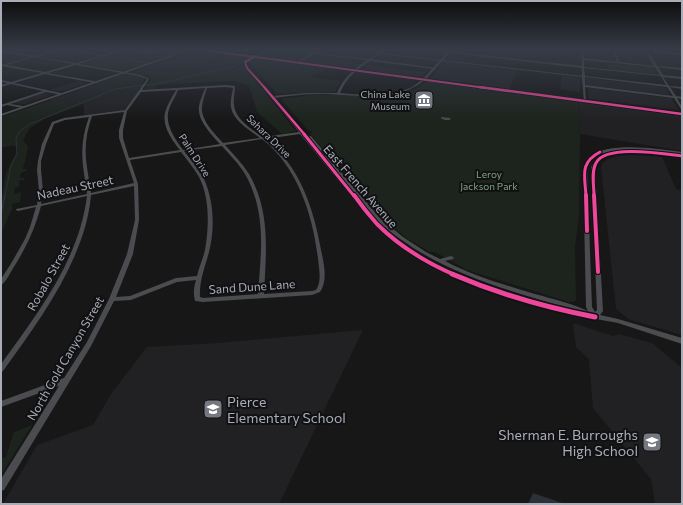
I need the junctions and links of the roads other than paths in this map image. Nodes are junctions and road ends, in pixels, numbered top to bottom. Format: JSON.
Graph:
{"nodes":[{"id":1,"x":44,"y":74,"type":"edge"},
{"id":2,"x":49,"y":74,"type":"edge"},
{"id":3,"x":119,"y":74,"type":"edge"},
{"id":4,"x":131,"y":74,"type":"edge"},
{"id":5,"x":253,"y":74,"type":"edge"},
{"id":6,"x":352,"y":74,"type":"edge"},
{"id":7,"x":383,"y":74,"type":"edge"},
{"id":8,"x":430,"y":74,"type":"edge"},
{"id":9,"x":554,"y":74,"type":"edge"},
{"id":10,"x":584,"y":74,"type":"edge"},
{"id":11,"x":641,"y":74,"type":"edge"},
{"id":12,"x":662,"y":76,"type":"junction"},
{"id":13,"x":584,"y":77,"type":"junction"},
{"id":14,"x":682,"y":78,"type":"edge"},
{"id":15,"x":425,"y":79,"type":"junction"},
{"id":16,"x":1,"y":81,"type":"edge"},
{"id":17,"x":94,"y":82,"type":"junction"},
{"id":18,"x":10,"y":84,"type":"junction"},
{"id":19,"x":1,"y":86,"type":"edge"},
{"id":20,"x":584,"y":86,"type":"junction"},
{"id":21,"x":668,"y":86,"type":"junction"},
{"id":22,"x":483,"y":87,"type":"junction"},
{"id":23,"x":206,"y":88,"type":"junction"},
{"id":24,"x":682,"y":88,"type":"edge"},
{"id":25,"x":506,"y":89,"type":"junction"},
{"id":26,"x":177,"y":90,"type":"junction"},
{"id":27,"x":46,"y":91,"type":"junction"},
{"id":28,"x":140,"y":91,"type":"junction"},
{"id":29,"x":61,"y":94,"type":"junction"},
{"id":30,"x":338,"y":94,"type":"junction"},
{"id":31,"x":275,"y":97,"type":"junction"},
{"id":32,"x":675,"y":97,"type":"junction"},
{"id":33,"x":682,"y":98,"type":"edge"},
{"id":34,"x":585,"y":100,"type":"junction"},
{"id":35,"x":1,"y":102,"type":"edge"},
{"id":36,"x":7,"y":104,"type":"junction"},
{"id":37,"x":1,"y":106,"type":"edge"},
{"id":38,"x":22,"y":107,"type":"junction"},
{"id":39,"x":126,"y":111,"type":"junction"},
{"id":40,"x":682,"y":112,"type":"edge"},
{"id":41,"x":1,"y":115,"type":"edge"},
{"id":42,"x":91,"y":115,"type":"junction"},
{"id":43,"x":442,"y":118,"type":"dead end"},
{"id":44,"x":450,"y":119,"type":"dead end"},
{"id":45,"x":305,"y":133,"type":"junction"},
{"id":46,"x":263,"y":138,"type":"junction"},
{"id":47,"x":224,"y":144,"type":"junction"},
{"id":48,"x":182,"y":151,"type":"junction"},
{"id":49,"x":682,"y":154,"type":"edge"},
{"id":50,"x":129,"y":159,"type":"junction"},
{"id":51,"x":136,"y":184,"type":"junction"},
{"id":52,"x":90,"y":194,"type":"junction"},
{"id":53,"x":38,"y":206,"type":"junction"},
{"id":54,"x":18,"y":210,"type":"dead end"},
{"id":55,"x":386,"y":233,"type":"junction"},
{"id":56,"x":451,"y":258,"type":"dead end"},
{"id":57,"x":439,"y":261,"type":"junction"},
{"id":58,"x":199,"y":278,"type":"junction"},
{"id":59,"x":1,"y":283,"type":"edge"},
{"id":60,"x":321,"y":287,"type":"joint"},
{"id":61,"x":261,"y":296,"type":"junction"},
{"id":62,"x":112,"y":299,"type":"junction"},
{"id":63,"x":595,"y":317,"type":"junction"},
{"id":64,"x":682,"y":342,"type":"edge"},
{"id":65,"x":1,"y":369,"type":"edge"},
{"id":66,"x":65,"y":381,"type":"junction"},
{"id":67,"x":1,"y":404,"type":"edge"},
{"id":68,"x":1,"y":486,"type":"edge"}],
"edges":[{"from":1,"to":18,"type":"street"},
{"from":2,"to":17,"type":"street"},
{"from":3,"to":17,"type":"main road"},
{"from":4,"to":28,"type":"street","name":"North Gold Canyon Street"},
{"from":5,"to":31,"type":"street","name":"East French Avenue"},
{"from":6,"to":30,"type":"street"},
{"from":7,"to":15,"type":"main road"},
{"from":8,"to":15,"type":"main road"},
{"from":9,"to":13,"type":"street"},
{"from":10,"to":13,"type":"street"},
{"from":11,"to":12,"type":"street"},
{"from":12,"to":14,"type":"street"},
{"from":12,"to":21,"type":"street"},
{"from":13,"to":20,"type":"street"},
{"from":13,"to":21,"type":"street"},
{"from":15,"to":22,"type":"main road"},
{"from":15,"to":25,"type":"main road"},
{"from":15,"to":30,"type":"street"},
{"from":16,"to":18,"type":"street"},
{"from":17,"to":29,"type":"main road"},
{"from":18,"to":19,"type":"street"},
{"from":18,"to":27,"type":"street"},
{"from":20,"to":32,"type":"street"},
{"from":20,"to":34,"type":"street"},
{"from":21,"to":24,"type":"street"},
{"from":21,"to":32,"type":"street"},
{"from":22,"to":25,"type":"main road"},
{"from":22,"to":34,"type":"main road"},
{"from":23,"to":26,"type":"street"},
{"from":23,"to":46,"type":"street","name":"Sahara Drive"},
{"from":23,"to":47,"type":"street"},
{"from":25,"to":34,"type":"main road"},
{"from":26,"to":28,"type":"street"},
{"from":26,"to":48,"type":"street","name":"Palm Drive"},
{"from":27,"to":29,"type":"street"},
{"from":27,"to":36,"type":"street"},
{"from":28,"to":39,"type":"street","name":"North Gold Canyon Street"},
{"from":29,"to":38,"type":"main road"},
{"from":30,"to":31,"type":"street"},
{"from":31,"to":45,"type":"street","name":"East French Avenue"},
{"from":32,"to":33,"type":"street"},
{"from":32,"to":40,"type":"street"},
{"from":34,"to":40,"type":"main road"},
{"from":35,"to":36,"type":"street"},
{"from":36,"to":37,"type":"street"},
{"from":36,"to":38,"type":"street"},
{"from":38,"to":41,"type":"main road"},
{"from":39,"to":42,"type":"street"},
{"from":39,"to":50,"type":"street","name":"North Gold Canyon Street"},
{"from":42,"to":52,"type":"street","name":"Robalo Street"},
{"from":42,"to":53,"type":"street"},
{"from":43,"to":44,"type":"street"},
{"from":45,"to":46,"type":"street"},
{"from":45,"to":55,"type":"street","name":"East French Avenue"},
{"from":45,"to":57,"type":"street","name":"East French Avenue"},
{"from":46,"to":47,"type":"street"},
{"from":46,"to":60,"type":"street","name":"Sahara Drive"},
{"from":47,"to":48,"type":"street"},
{"from":47,"to":61,"type":"street"},
{"from":48,"to":50,"type":"street"},
{"from":48,"to":58,"type":"street","name":"Palm Drive"},
{"from":49,"to":63,"type":"street"},
{"from":49,"to":63,"type":"street"},
{"from":50,"to":51,"type":"street","name":"North Gold Canyon Street"},
{"from":51,"to":52,"type":"street","name":"Nadeau Street"},
{"from":51,"to":62,"type":"street","name":"North Gold Canyon Street"},
{"from":52,"to":53,"type":"street","name":"Nadeau Street"},
{"from":52,"to":65,"type":"street","name":"Robalo Street"},
{"from":53,"to":54,"type":"street","name":"Nadeau Street"},
{"from":53,"to":59,"type":"street"},
{"from":55,"to":57,"type":"street"},
{"from":55,"to":63,"type":"street","name":"East French Avenue"},
{"from":56,"to":57,"type":"street"},
{"from":57,"to":63,"type":"street","name":"East French Avenue"},
{"from":58,"to":61,"type":"street","name":"Sand Dune Lane"},
{"from":58,"to":62,"type":"street","name":"Sand Dune Lane"},
{"from":60,"to":61,"type":"street","name":"Sand Dune Lane"},
{"from":62,"to":66,"type":"street","name":"North Gold Canyon Street"},
{"from":63,"to":64,"type":"street"},
{"from":66,"to":67,"type":"street"},
{"from":66,"to":68,"type":"street","name":"North Gold Canyon Street"}]}
